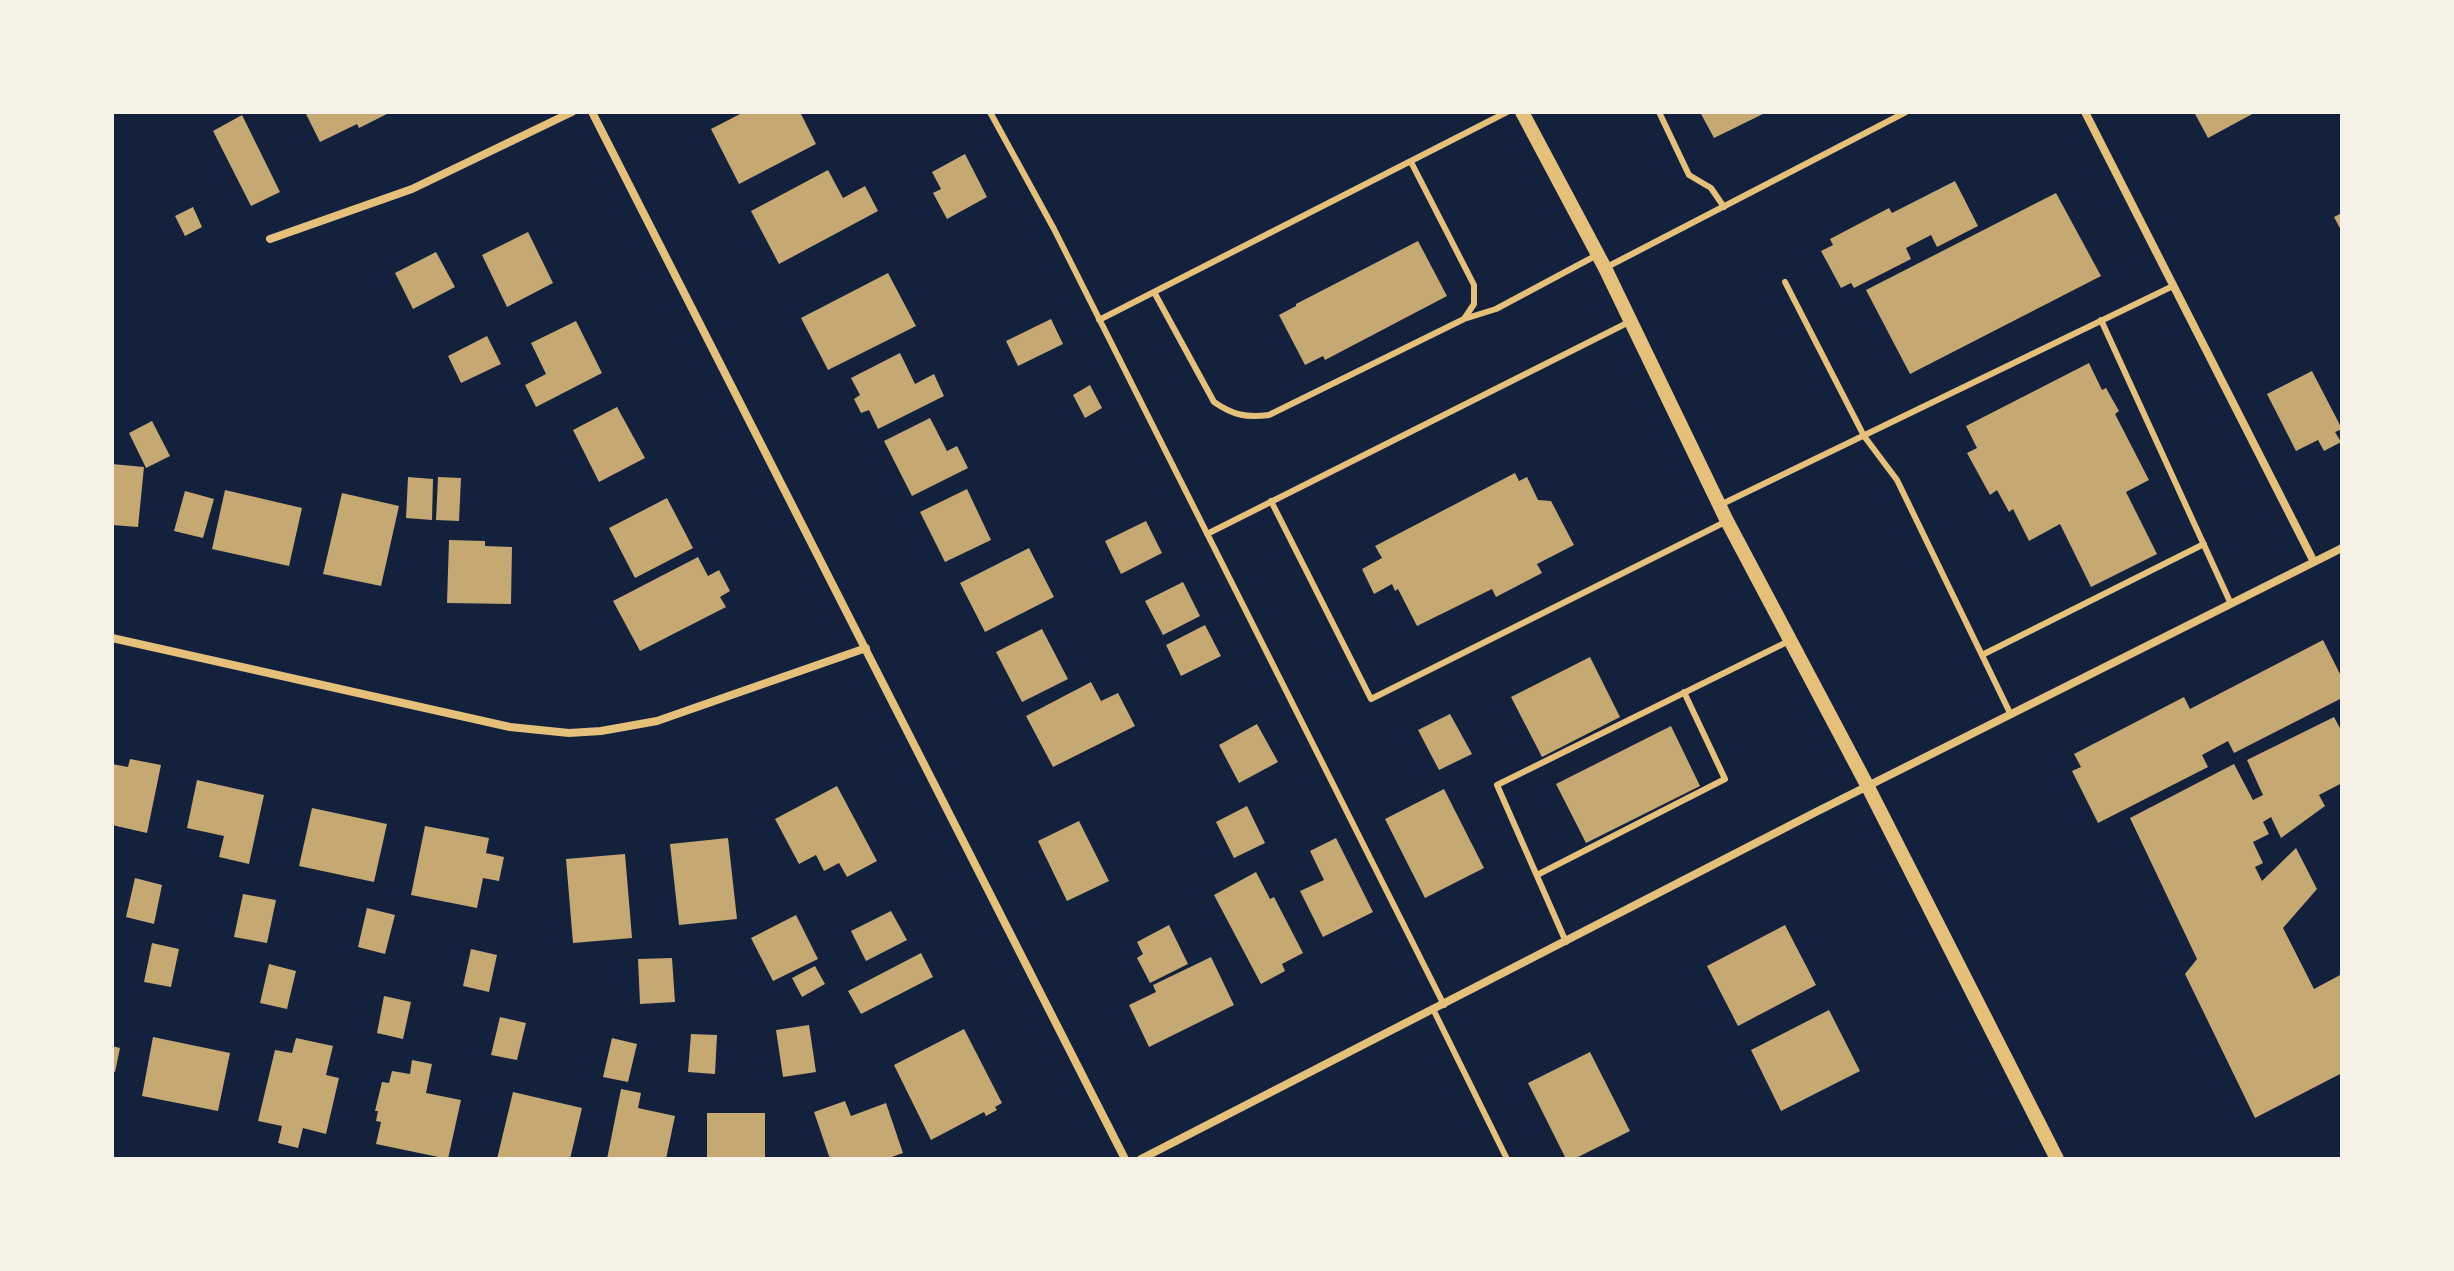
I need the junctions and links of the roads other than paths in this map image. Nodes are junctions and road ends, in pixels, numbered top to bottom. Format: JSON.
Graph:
{"nodes":[{"id":1,"x":572,"y":112,"type":"edge"},
{"id":2,"x":592,"y":112,"type":"edge"},
{"id":3,"x":990,"y":112,"type":"edge"},
{"id":4,"x":1507,"y":112,"type":"edge"},
{"id":5,"x":1522,"y":112,"type":"edge"},
{"id":6,"x":1659,"y":112,"type":"edge"},
{"id":7,"x":1906,"y":112,"type":"edge"},
{"id":8,"x":2085,"y":112,"type":"edge"},
{"id":9,"x":1411,"y":162,"type":"junction"},
{"id":10,"x":1724,"y":207,"type":"junction"},
{"id":11,"x":270,"y":239,"type":"dead end"},
{"id":12,"x":1601,"y":262,"type":"junction"},
{"id":13,"x":1785,"y":282,"type":"dead end"},
{"id":14,"x":2173,"y":286,"type":"junction"},
{"id":15,"x":1154,"y":292,"type":"junction"},
{"id":16,"x":1464,"y":319,"type":"junction"},
{"id":17,"x":1099,"y":320,"type":"junction"},
{"id":18,"x":2101,"y":320,"type":"junction"},
{"id":19,"x":1631,"y":321,"type":"junction"},
{"id":20,"x":1864,"y":436,"type":"junction"},
{"id":21,"x":1271,"y":501,"type":"junction"},
{"id":22,"x":1720,"y":505,"type":"junction"},
{"id":23,"x":1727,"y":521,"type":"junction"},
{"id":24,"x":1207,"y":534,"type":"junction"},
{"id":25,"x":2204,"y":544,"type":"junction"},
{"id":26,"x":2342,"y":548,"type":"edge"},
{"id":27,"x":2314,"y":562,"type":"junction"},
{"id":28,"x":2231,"y":604,"type":"junction"},
{"id":29,"x":112,"y":638,"type":"edge"},
{"id":30,"x":1790,"y":640,"type":"junction"},
{"id":31,"x":866,"y":648,"type":"junction"},
{"id":32,"x":1982,"y":655,"type":"junction"},
{"id":33,"x":1684,"y":692,"type":"junction"},
{"id":34,"x":2011,"y":715,"type":"junction"},
{"id":35,"x":1868,"y":787,"type":"junction"},
{"id":36,"x":1537,"y":875,"type":"junction"},
{"id":37,"x":1566,"y":942,"type":"junction"},
{"id":38,"x":1444,"y":1005,"type":"junction"},
{"id":39,"x":1433,"y":1009,"type":"junction"},
{"id":40,"x":1125,"y":1159,"type":"edge"},
{"id":41,"x":1141,"y":1159,"type":"edge"},
{"id":42,"x":1507,"y":1159,"type":"edge"},
{"id":43,"x":2057,"y":1159,"type":"edge"}],
"edges":[{"from":1,"to":11,"type":"street"},
{"from":2,"to":31,"type":"street"},
{"from":3,"to":17,"type":"lane"},
{"from":4,"to":9,"type":"lane"},
{"from":5,"to":12,"type":"street"},
{"from":6,"to":10,"type":"lane"},
{"from":7,"to":10,"type":"lane"},
{"from":8,"to":14,"type":"street"},
{"from":9,"to":15,"type":"lane"},
{"from":9,"to":16,"type":"lane"},
{"from":10,"to":12,"type":"lane"},
{"from":12,"to":16,"type":"lane"},
{"from":12,"to":19,"type":"street"},
{"from":13,"to":20,"type":"lane"},
{"from":14,"to":18,"type":"lane"},
{"from":14,"to":27,"type":"street"},
{"from":15,"to":16,"type":"lane"},
{"from":15,"to":17,"type":"lane"},
{"from":17,"to":24,"type":"lane"},
{"from":18,"to":20,"type":"lane"},
{"from":18,"to":25,"type":"lane"},
{"from":19,"to":21,"type":"lane"},
{"from":19,"to":22,"type":"street"},
{"from":20,"to":22,"type":"lane"},
{"from":20,"to":32,"type":"lane"},
{"from":21,"to":23,"type":"lane"},
{"from":21,"to":24,"type":"lane"},
{"from":22,"to":23,"type":"street"},
{"from":23,"to":30,"type":"street"},
{"from":24,"to":38,"type":"lane"},
{"from":25,"to":28,"type":"lane"},
{"from":25,"to":32,"type":"lane"},
{"from":26,"to":27,"type":"street"},
{"from":27,"to":28,"type":"street"},
{"from":28,"to":34,"type":"street"},
{"from":29,"to":31,"type":"street"},
{"from":30,"to":33,"type":"lane"},
{"from":30,"to":35,"type":"street"},
{"from":31,"to":40,"type":"street"},
{"from":32,"to":34,"type":"lane"},
{"from":33,"to":36,"type":"lane"},
{"from":33,"to":36,"type":"lane"},
{"from":34,"to":35,"type":"street"},
{"from":35,"to":37,"type":"street"},
{"from":35,"to":43,"type":"street"},
{"from":36,"to":37,"type":"lane"},
{"from":37,"to":38,"type":"street"},
{"from":38,"to":39,"type":"street"},
{"from":39,"to":41,"type":"street"},
{"from":39,"to":42,"type":"lane"}]}
